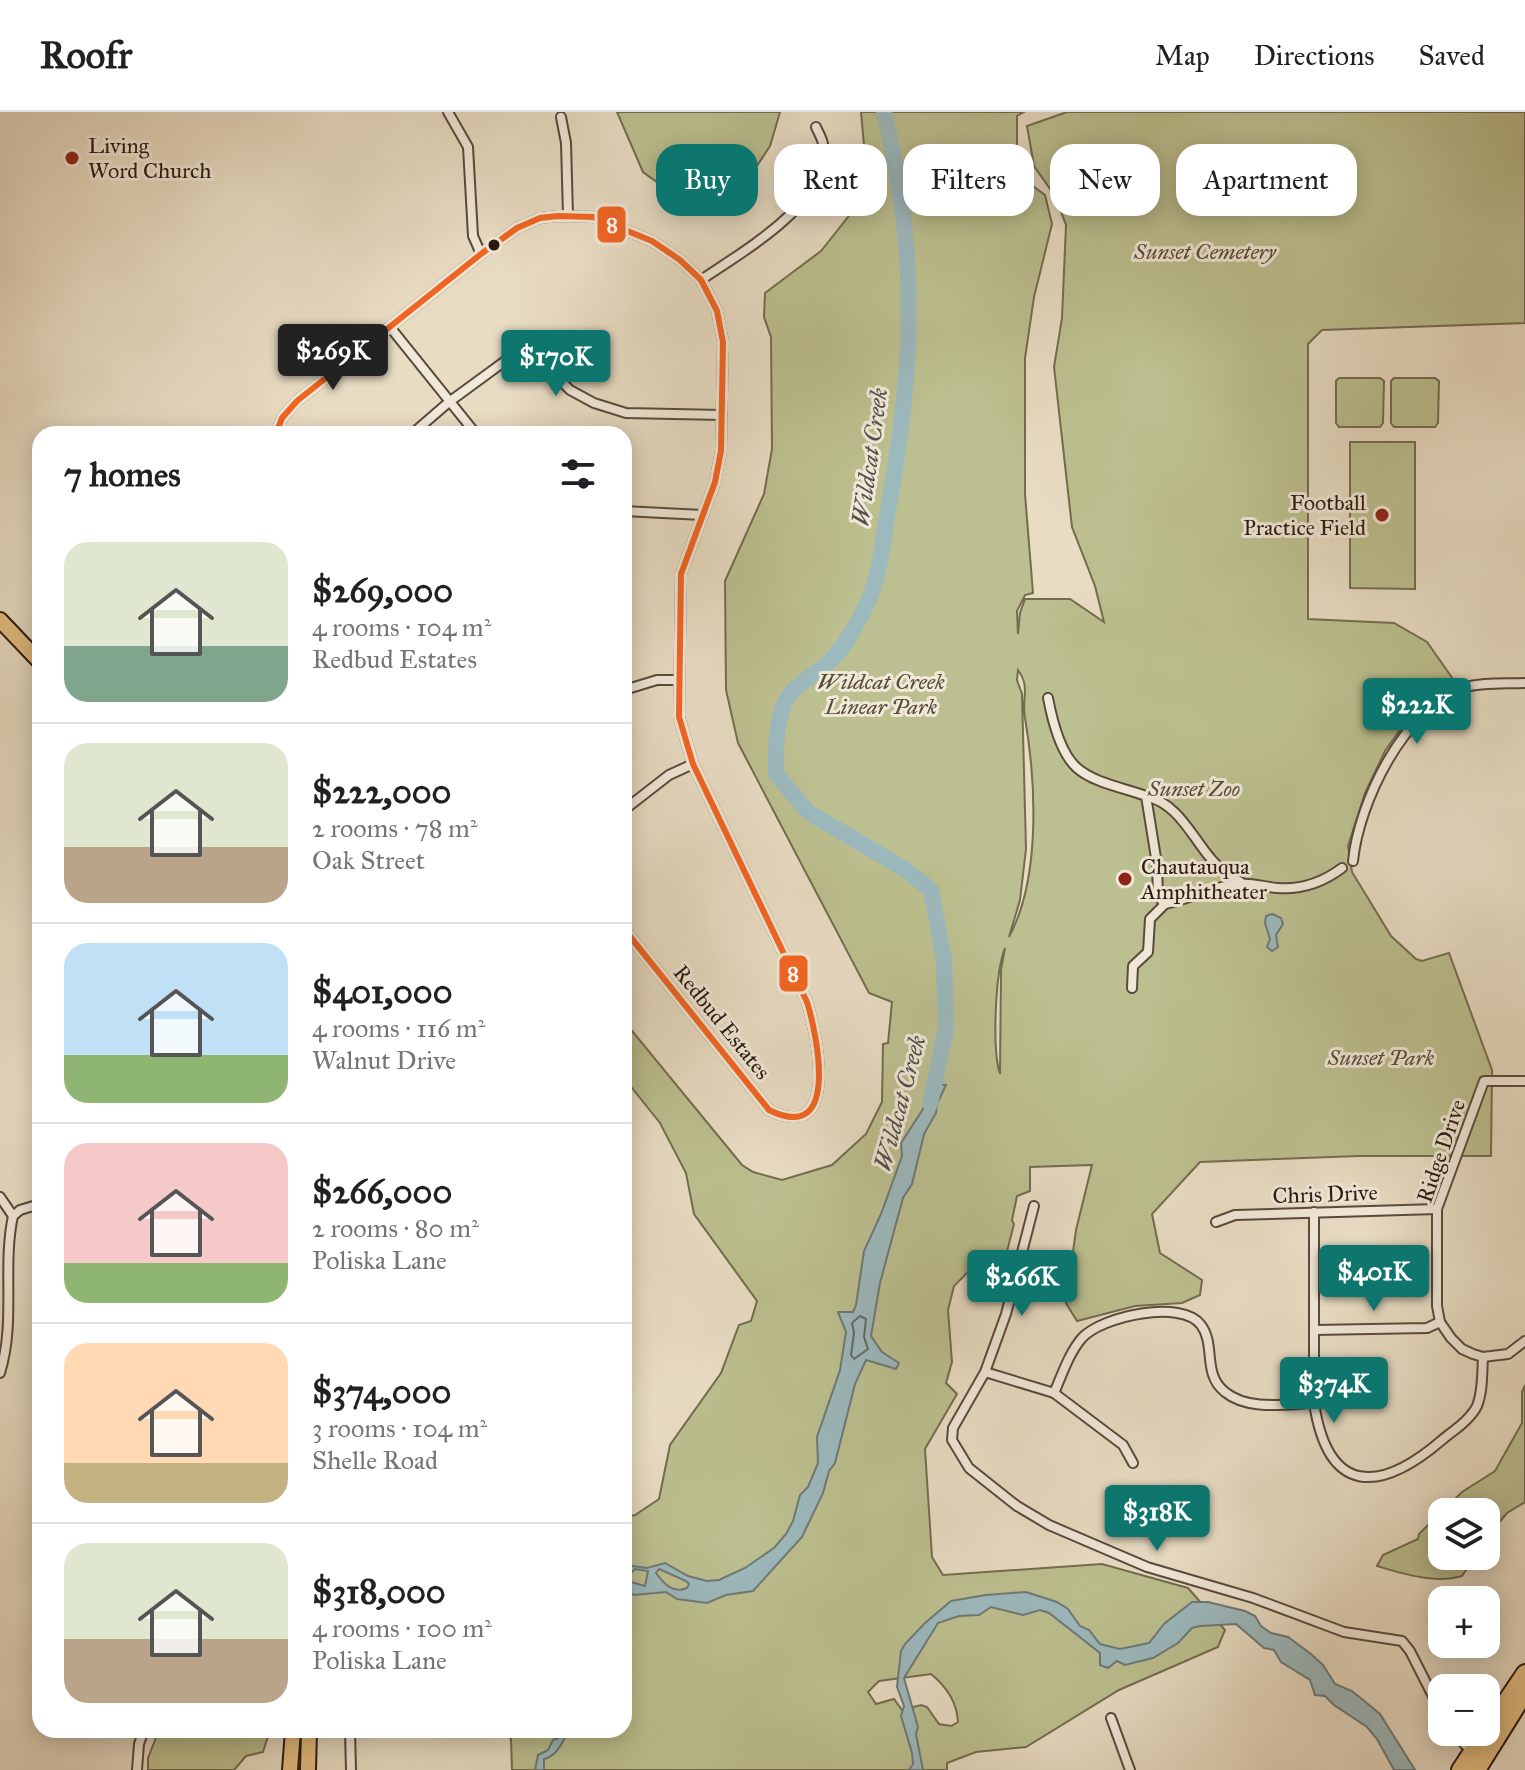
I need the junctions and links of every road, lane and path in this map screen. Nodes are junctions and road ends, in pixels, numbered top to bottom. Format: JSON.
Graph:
{"nodes":[{"id":1,"x":448,"y":112,"type":"edge"},
{"id":2,"x":561,"y":117,"type":"dead end"},
{"id":3,"x":816,"y":127,"type":"dead end"},
{"id":4,"x":568,"y":215,"type":"junction"},
{"id":5,"x":481,"y":254,"type":"junction"},
{"id":6,"x":701,"y":280,"type":"junction"},
{"id":7,"x":390,"y":327,"type":"junction"},
{"id":8,"x":449,"y":402,"type":"junction"},
{"id":9,"x":722,"y":415,"type":"junction"},
{"id":10,"x":279,"y":426,"type":"edge"},
{"id":11,"x":421,"y":426,"type":"edge"},
{"id":12,"x":469,"y":426,"type":"edge"},
{"id":13,"x":632,"y":511,"type":"edge"},
{"id":14,"x":702,"y":515,"type":"junction"},
{"id":15,"x":0,"y":620,"type":"edge"},
{"id":16,"x":32,"y":654,"type":"edge"},
{"id":17,"x":677,"y":680,"type":"junction"},
{"id":18,"x":1525,"y":683,"type":"edge"},
{"id":19,"x":632,"y":688,"type":"edge"},
{"id":20,"x":1048,"y":698,"type":"dead end"},
{"id":21,"x":693,"y":764,"type":"junction"},
{"id":22,"x":1146,"y":796,"type":"junction"},
{"id":23,"x":632,"y":804,"type":"edge"},
{"id":24,"x":1353,"y":861,"type":"dead end"},
{"id":25,"x":1342,"y":868,"type":"dead end"},
{"id":26,"x":1243,"y":883,"type":"junction"},
{"id":27,"x":1165,"y":904,"type":"junction"},
{"id":28,"x":632,"y":939,"type":"edge"},
{"id":29,"x":1132,"y":988,"type":"dead end"},
{"id":30,"x":1525,"y":1081,"type":"edge"},
{"id":31,"x":0,"y":1197,"type":"edge"},
{"id":32,"x":32,"y":1206,"type":"edge"},
{"id":33,"x":1034,"y":1206,"type":"dead end"},
{"id":34,"x":1437,"y":1209,"type":"junction"},
{"id":35,"x":1314,"y":1212,"type":"junction"},
{"id":36,"x":13,"y":1216,"type":"junction"},
{"id":37,"x":1216,"y":1222,"type":"dead end"},
{"id":38,"x":1440,"y":1322,"type":"junction"},
{"id":39,"x":1314,"y":1330,"type":"junction"},
{"id":40,"x":1525,"y":1341,"type":"edge"},
{"id":41,"x":1483,"y":1357,"type":"junction"},
{"id":42,"x":985,"y":1372,"type":"junction"},
{"id":43,"x":0,"y":1373,"type":"edge"},
{"id":44,"x":1054,"y":1393,"type":"junction"},
{"id":45,"x":1314,"y":1403,"type":"junction"},
{"id":46,"x":1133,"y":1463,"type":"dead end"},
{"id":47,"x":1525,"y":1673,"type":"edge"},
{"id":48,"x":1428,"y":1686,"type":"edge"},
{"id":49,"x":1525,"y":1693,"type":"edge"},
{"id":50,"x":1500,"y":1711,"type":"edge"},
{"id":51,"x":1111,"y":1718,"type":"dead end"},
{"id":52,"x":141,"y":1738,"type":"edge"},
{"id":53,"x":292,"y":1738,"type":"edge"},
{"id":54,"x":309,"y":1738,"type":"edge"},
{"id":55,"x":350,"y":1738,"type":"edge"},
{"id":56,"x":1477,"y":1761,"type":"edge"},
{"id":57,"x":137,"y":1770,"type":"edge"},
{"id":58,"x":290,"y":1770,"type":"edge"},
{"id":59,"x":308,"y":1770,"type":"edge"},
{"id":60,"x":351,"y":1770,"type":"edge"},
{"id":61,"x":1130,"y":1770,"type":"edge"},
{"id":62,"x":1460,"y":1770,"type":"edge"}],
"edges":[{"from":1,"to":5,"type":"street"},
{"from":2,"to":4,"type":"street"},
{"from":3,"to":6,"type":"street"},
{"from":4,"to":5,"type":"street","name":"Redbud Estates"},
{"from":4,"to":6,"type":"street","name":"Redbud Estates"},
{"from":5,"to":7,"type":"street","name":"Redbud Estates"},
{"from":6,"to":9,"type":"street","name":"Redbud Estates"},
{"from":7,"to":8,"type":"street"},
{"from":7,"to":10,"type":"street","name":"Redbud Estates"},
{"from":8,"to":9,"type":"street"},
{"from":8,"to":11,"type":"street"},
{"from":8,"to":12,"type":"street"},
{"from":9,"to":14,"type":"street","name":"Redbud Estates"},
{"from":13,"to":14,"type":"street"},
{"from":14,"to":17,"type":"street","name":"Redbud Estates"},
{"from":15,"to":16,"type":"main road"},
{"from":17,"to":19,"type":"street"},
{"from":17,"to":21,"type":"street","name":"Redbud Estates"},
{"from":18,"to":24,"type":"street"},
{"from":20,"to":22,"type":"street"},
{"from":21,"to":23,"type":"street"},
{"from":21,"to":28,"type":"street","name":"Redbud Estates"},
{"from":22,"to":26,"type":"street"},
{"from":22,"to":27,"type":"street"},
{"from":25,"to":26,"type":"street"},
{"from":26,"to":27,"type":"street"},
{"from":27,"to":29,"type":"street"},
{"from":30,"to":34,"type":"street","name":"Ridge Drive"},
{"from":31,"to":36,"type":"street"},
{"from":32,"to":36,"type":"street"},
{"from":33,"to":42,"type":"street"},
{"from":34,"to":35,"type":"street","name":"Chris Drive"},
{"from":34,"to":38,"type":"street","name":"Ridge Drive"},
{"from":35,"to":37,"type":"street","name":"Chris Drive"},
{"from":35,"to":39,"type":"street"},
{"from":36,"to":43,"type":"street"},
{"from":38,"to":39,"type":"street"},
{"from":38,"to":41,"type":"street"},
{"from":39,"to":45,"type":"street"},
{"from":40,"to":41,"type":"street"},
{"from":41,"to":45,"type":"street"},
{"from":42,"to":44,"type":"street"},
{"from":42,"to":48,"type":"street"},
{"from":44,"to":45,"type":"street"},
{"from":44,"to":46,"type":"street"},
{"from":47,"to":50,"type":"highway"},
{"from":49,"to":56,"type":"highway"},
{"from":51,"to":61,"type":"street"},
{"from":52,"to":57,"type":"street"},
{"from":53,"to":58,"type":"main road"},
{"from":54,"to":59,"type":"main road"},
{"from":55,"to":60,"type":"street"},
{"from":56,"to":62,"type":"highway"}]}
